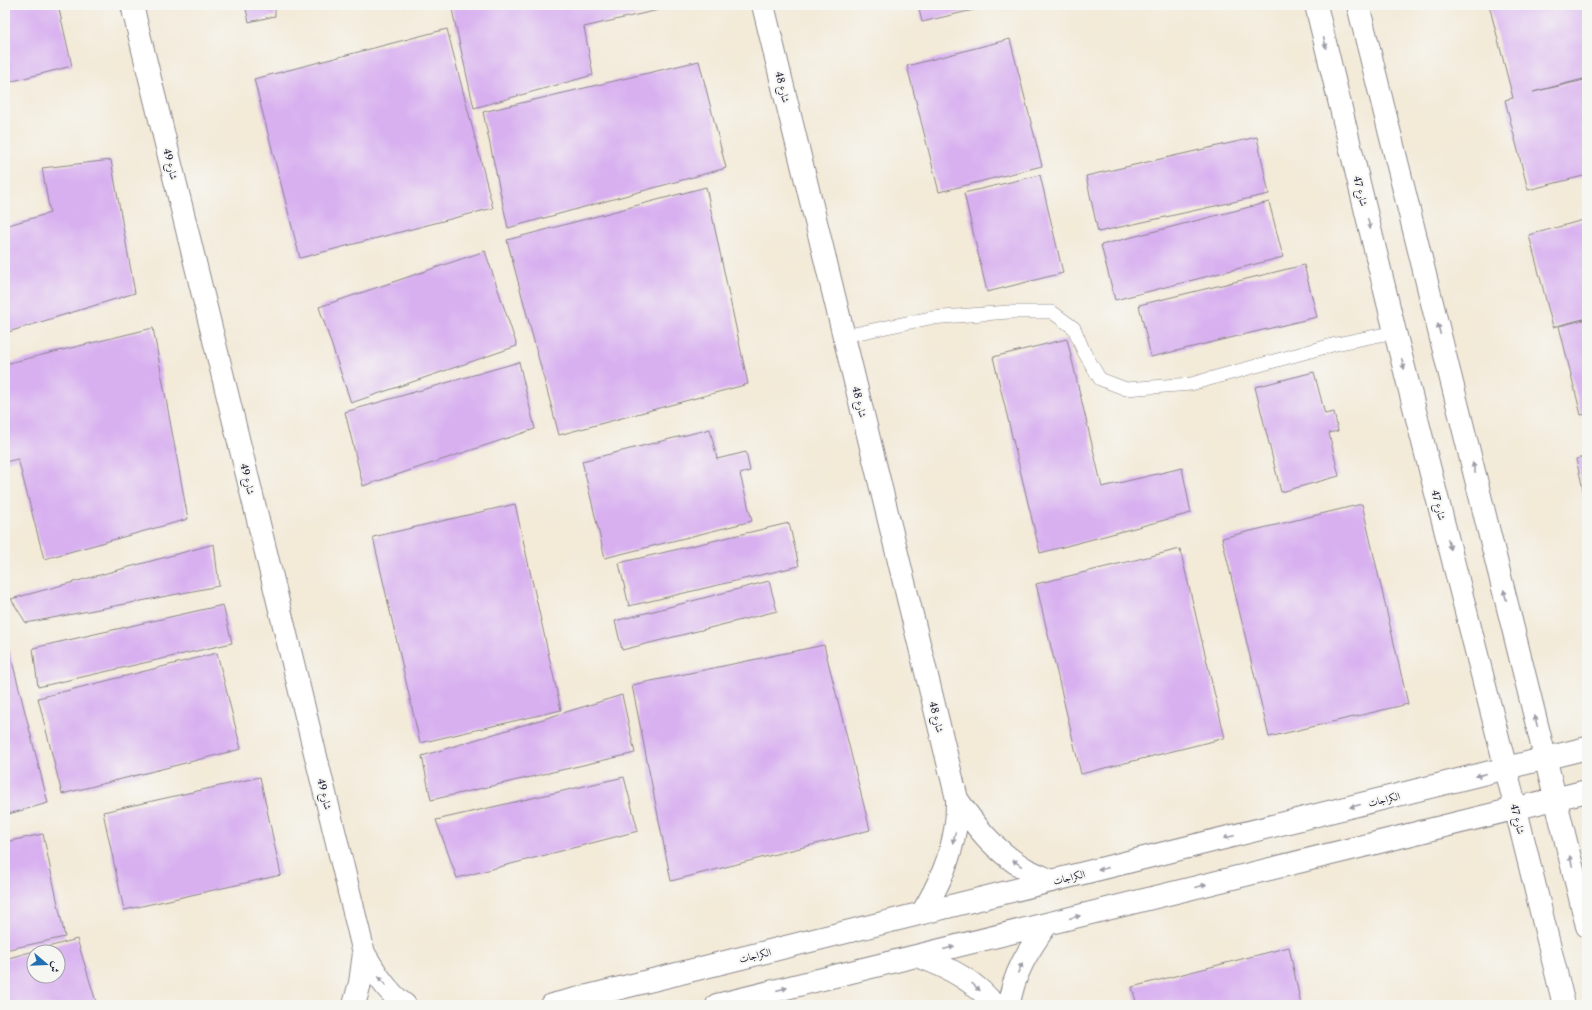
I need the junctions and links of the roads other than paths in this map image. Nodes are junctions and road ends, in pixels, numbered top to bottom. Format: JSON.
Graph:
{"nodes":[{"id":1,"x":132,"y":5,"type":"edge"},
{"id":2,"x":763,"y":5,"type":"edge"},
{"id":3,"x":1316,"y":5,"type":"edge"},
{"id":4,"x":1358,"y":5,"type":"edge"},
{"id":5,"x":1395,"y":332,"type":"junction"},
{"id":6,"x":844,"y":336,"type":"junction"},
{"id":7,"x":1587,"y":748,"type":"edge"},
{"id":8,"x":1546,"y":758,"type":"junction"},
{"id":9,"x":1506,"y":769,"type":"junction"},
{"id":10,"x":1587,"y":791,"type":"edge"},
{"id":11,"x":957,"y":799,"type":"junction"},
{"id":12,"x":1555,"y":799,"type":"junction"},
{"id":13,"x":1516,"y":809,"type":"junction"},
{"id":14,"x":1052,"y":881,"type":"junction"},
{"id":15,"x":922,"y":913,"type":"junction"},
{"id":16,"x":1047,"y":924,"type":"junction"},
{"id":17,"x":1587,"y":926,"type":"edge"},
{"id":18,"x":364,"y":953,"type":"junction"},
{"id":19,"x":917,"y":956,"type":"junction"},
{"id":20,"x":354,"y":1005,"type":"edge"},
{"id":21,"x":405,"y":1005,"type":"edge"},
{"id":22,"x":552,"y":1005,"type":"edge"},
{"id":23,"x":717,"y":1005,"type":"edge"},
{"id":24,"x":994,"y":1005,"type":"edge"},
{"id":25,"x":1009,"y":1005,"type":"edge"},
{"id":26,"x":1564,"y":1005,"type":"edge"}],
"edges":[{"from":1,"to":18,"type":"street","name":"شارع 49"},
{"from":2,"to":6,"type":"street","name":"شارع 48"},
{"from":3,"to":5,"type":"street","name":"شارع 47","one_way":true},
{"from":8,"to":4,"type":"street","one_way":true},
{"from":5,"to":6,"type":"lane"},
{"from":5,"to":9,"type":"street","name":"شارع 47","one_way":true},
{"from":6,"to":11,"type":"street","name":"شارع 48"},
{"from":7,"to":8,"type":"street","name":"الكراجات"},
{"from":8,"to":9,"type":"street","name":"الكراجات"},
{"from":8,"to":12,"type":"street"},
{"from":9,"to":13,"type":"street","name":"شارع 47"},
{"from":9,"to":14,"type":"street","name":"الكراجات","one_way":true},
{"from":10,"to":12,"type":"street"},
{"from":14,"to":11,"type":"street","name":"شارع 48","one_way":true},
{"from":11,"to":15,"type":"street","name":"شارع 48","one_way":true},
{"from":12,"to":13,"type":"street"},
{"from":17,"to":12,"type":"street","one_way":true},
{"from":16,"to":13,"type":"street","one_way":true},
{"from":13,"to":26,"type":"street","name":"شارع 47"},
{"from":14,"to":15,"type":"street","name":"الكراجات"},
{"from":15,"to":22,"type":"street","name":"الكراجات"},
{"from":19,"to":16,"type":"street","one_way":true},
{"from":25,"to":16,"type":"street","one_way":true},
{"from":18,"to":20,"type":"street","name":"شارع 49"},
{"from":21,"to":18,"type":"street","name":"شارع 49","one_way":true},
{"from":23,"to":19,"type":"street","one_way":true},
{"from":19,"to":24,"type":"street","one_way":true}]}
